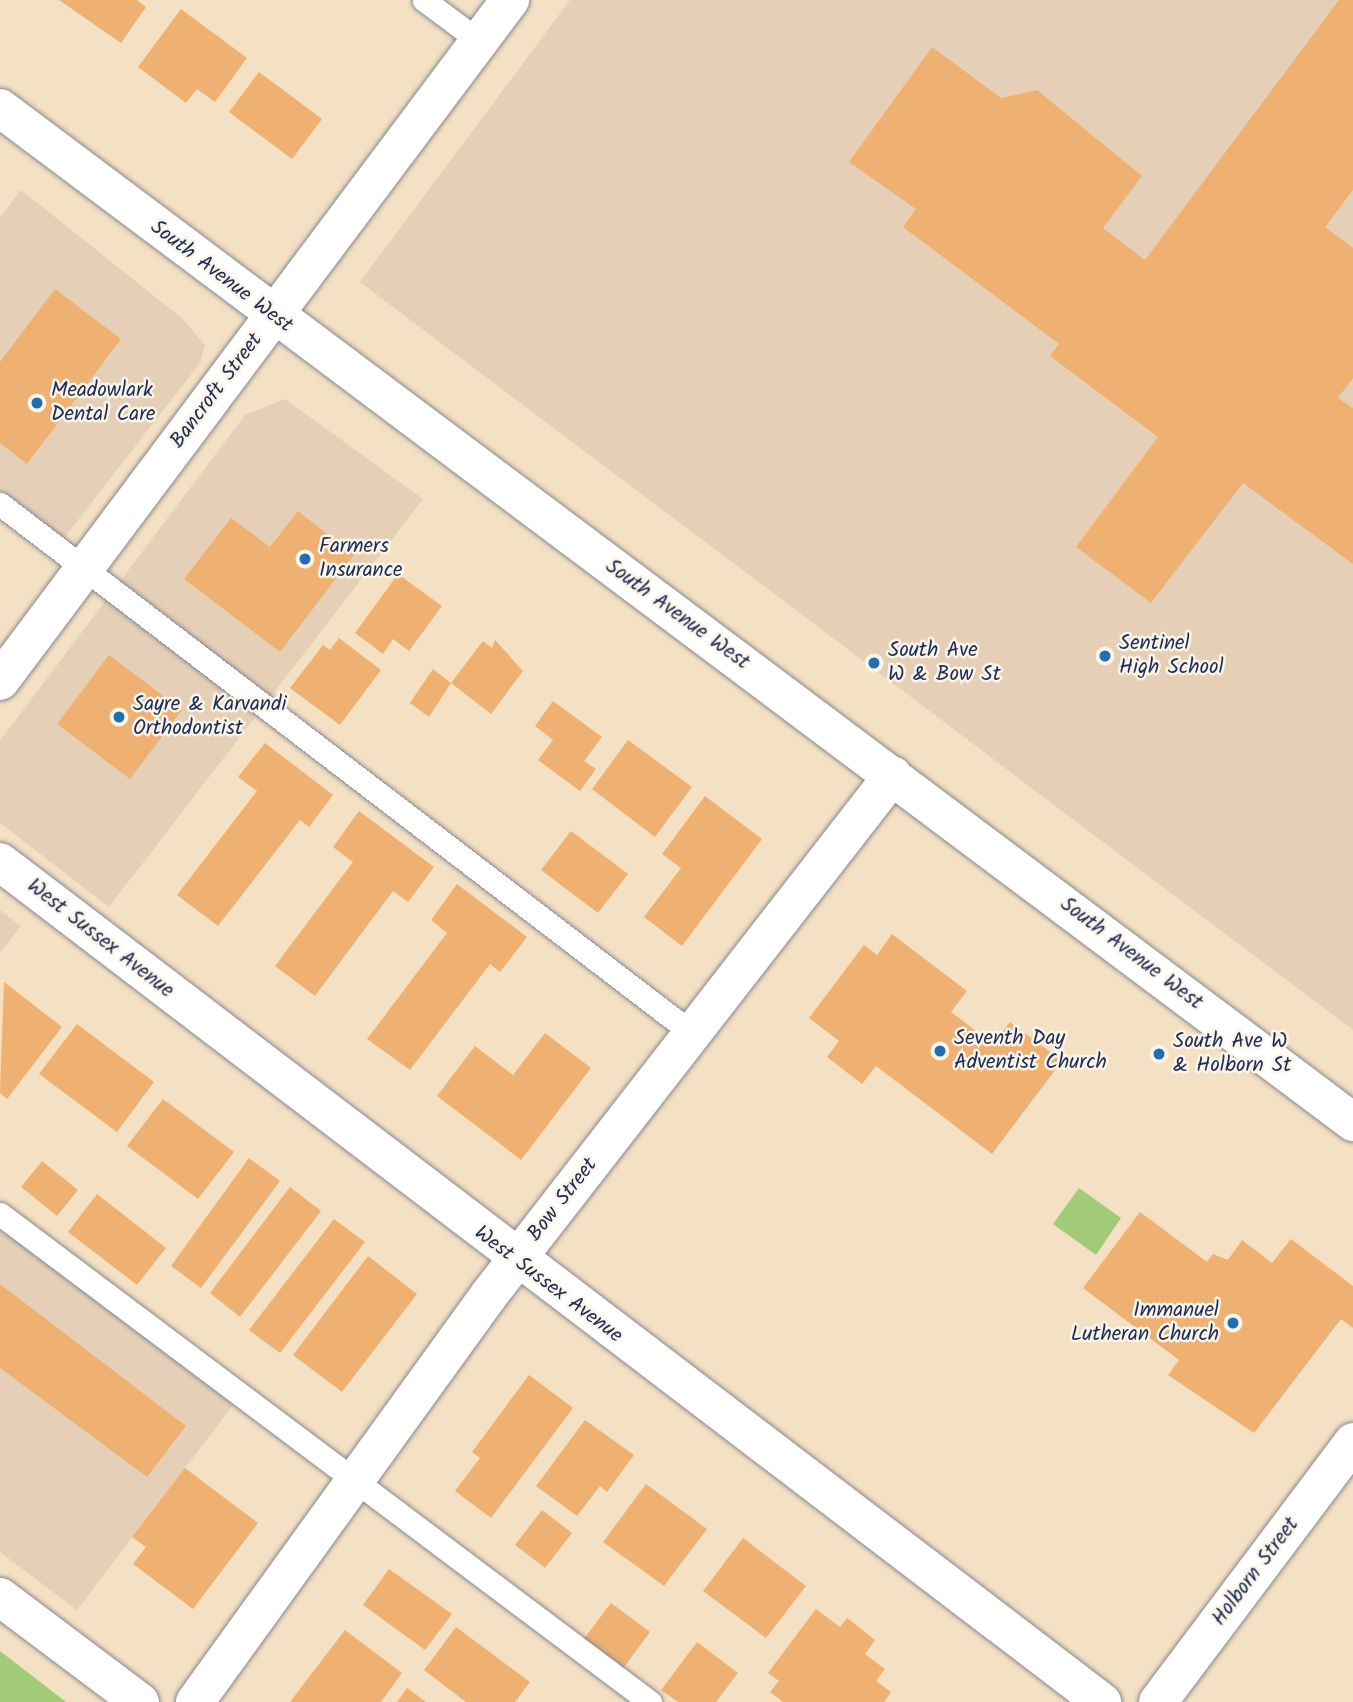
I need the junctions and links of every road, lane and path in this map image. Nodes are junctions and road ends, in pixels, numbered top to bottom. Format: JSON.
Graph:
{"nodes":[{"id":1,"x":424,"y":0,"type":"edge"},
{"id":2,"x":510,"y":0,"type":"edge"},
{"id":3,"x":479,"y":41,"type":"junction"},
{"id":4,"x":0,"y":108,"type":"edge"},
{"id":5,"x":272,"y":316,"type":"junction"},
{"id":6,"x":0,"y":504,"type":"edge"},
{"id":7,"x":85,"y":568,"type":"junction"},
{"id":8,"x":0,"y":681,"type":"edge"},
{"id":9,"x":893,"y":775,"type":"junction"},
{"id":10,"x":0,"y":862,"type":"edge"},
{"id":11,"x":692,"y":1033,"type":"junction"},
{"id":12,"x":1353,"y":1122,"type":"edge"},
{"id":13,"x":0,"y":1214,"type":"edge"},
{"id":14,"x":516,"y":1261,"type":"junction"},
{"id":15,"x":1353,"y":1442,"type":"edge"},
{"id":16,"x":356,"y":1481,"type":"junction"},
{"id":17,"x":0,"y":1597,"type":"edge"},
{"id":18,"x":140,"y":1702,"type":"edge"},
{"id":19,"x":195,"y":1702,"type":"edge"},
{"id":20,"x":650,"y":1702,"type":"edge"},
{"id":21,"x":1102,"y":1702,"type":"edge"},
{"id":22,"x":1158,"y":1702,"type":"edge"}],
"edges":[{"from":1,"to":3,"type":"lane"},
{"from":2,"to":3,"type":"street","name":"Bancroft Street"},
{"from":3,"to":5,"type":"street","name":"Bancroft Street"},
{"from":4,"to":5,"type":"street","name":"South Avenue West"},
{"from":5,"to":7,"type":"street","name":"Bancroft Street"},
{"from":5,"to":9,"type":"street","name":"South Avenue West"},
{"from":6,"to":7,"type":"lane"},
{"from":7,"to":8,"type":"street","name":"Bancroft Street"},
{"from":7,"to":11,"type":"lane"},
{"from":9,"to":11,"type":"street","name":"Bow Street"},
{"from":9,"to":12,"type":"street","name":"South Avenue West"},
{"from":10,"to":14,"type":"street","name":"West Sussex Avenue"},
{"from":11,"to":14,"type":"street","name":"Bow Street"},
{"from":13,"to":16,"type":"lane"},
{"from":14,"to":16,"type":"street","name":"Bow Street"},
{"from":14,"to":21,"type":"street","name":"West Sussex Avenue"},
{"from":15,"to":22,"type":"street","name":"Holborn Street"},
{"from":16,"to":19,"type":"street","name":"Bow Street"},
{"from":16,"to":20,"type":"lane"},
{"from":17,"to":18,"type":"street"}]}
